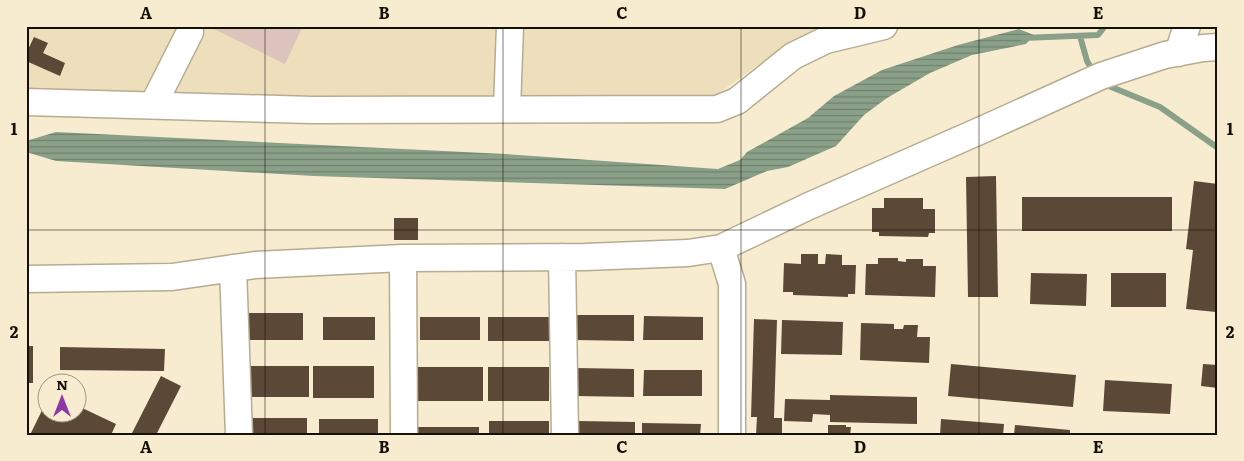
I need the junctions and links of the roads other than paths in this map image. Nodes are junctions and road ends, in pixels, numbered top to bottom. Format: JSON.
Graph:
{"nodes":[{"id":1,"x":510,"y":26,"type":"edge"},
{"id":2,"x":884,"y":26,"type":"edge"},
{"id":3,"x":1187,"y":26,"type":"edge"},
{"id":4,"x":190,"y":32,"type":"dead end"},
{"id":5,"x":1218,"y":47,"type":"edge"},
{"id":6,"x":1178,"y":53,"type":"junction"},
{"id":7,"x":26,"y":102,"type":"edge"},
{"id":8,"x":152,"y":105,"type":"junction"},
{"id":9,"x":507,"y":109,"type":"junction"},
{"id":10,"x":721,"y":248,"type":"junction"},
{"id":11,"x":562,"y":257,"type":"junction"},
{"id":12,"x":403,"y":258,"type":"junction"},
{"id":13,"x":233,"y":268,"type":"junction"},
{"id":14,"x":26,"y":279,"type":"edge"},
{"id":15,"x":239,"y":435,"type":"edge"},
{"id":16,"x":404,"y":435,"type":"edge"},
{"id":17,"x":565,"y":435,"type":"edge"},
{"id":18,"x":732,"y":435,"type":"edge"}],
"edges":[{"from":1,"to":9,"type":"street"},
{"from":2,"to":9,"type":"street"},
{"from":3,"to":6,"type":"street"},
{"from":4,"to":8,"type":"street"},
{"from":5,"to":6,"type":"street"},
{"from":6,"to":10,"type":"street"},
{"from":7,"to":8,"type":"street"},
{"from":8,"to":9,"type":"street"},
{"from":10,"to":11,"type":"street"},
{"from":10,"to":18,"type":"street"},
{"from":11,"to":12,"type":"street"},
{"from":11,"to":17,"type":"street"},
{"from":12,"to":13,"type":"street"},
{"from":12,"to":16,"type":"street"},
{"from":13,"to":14,"type":"street"},
{"from":13,"to":15,"type":"street"}]}
